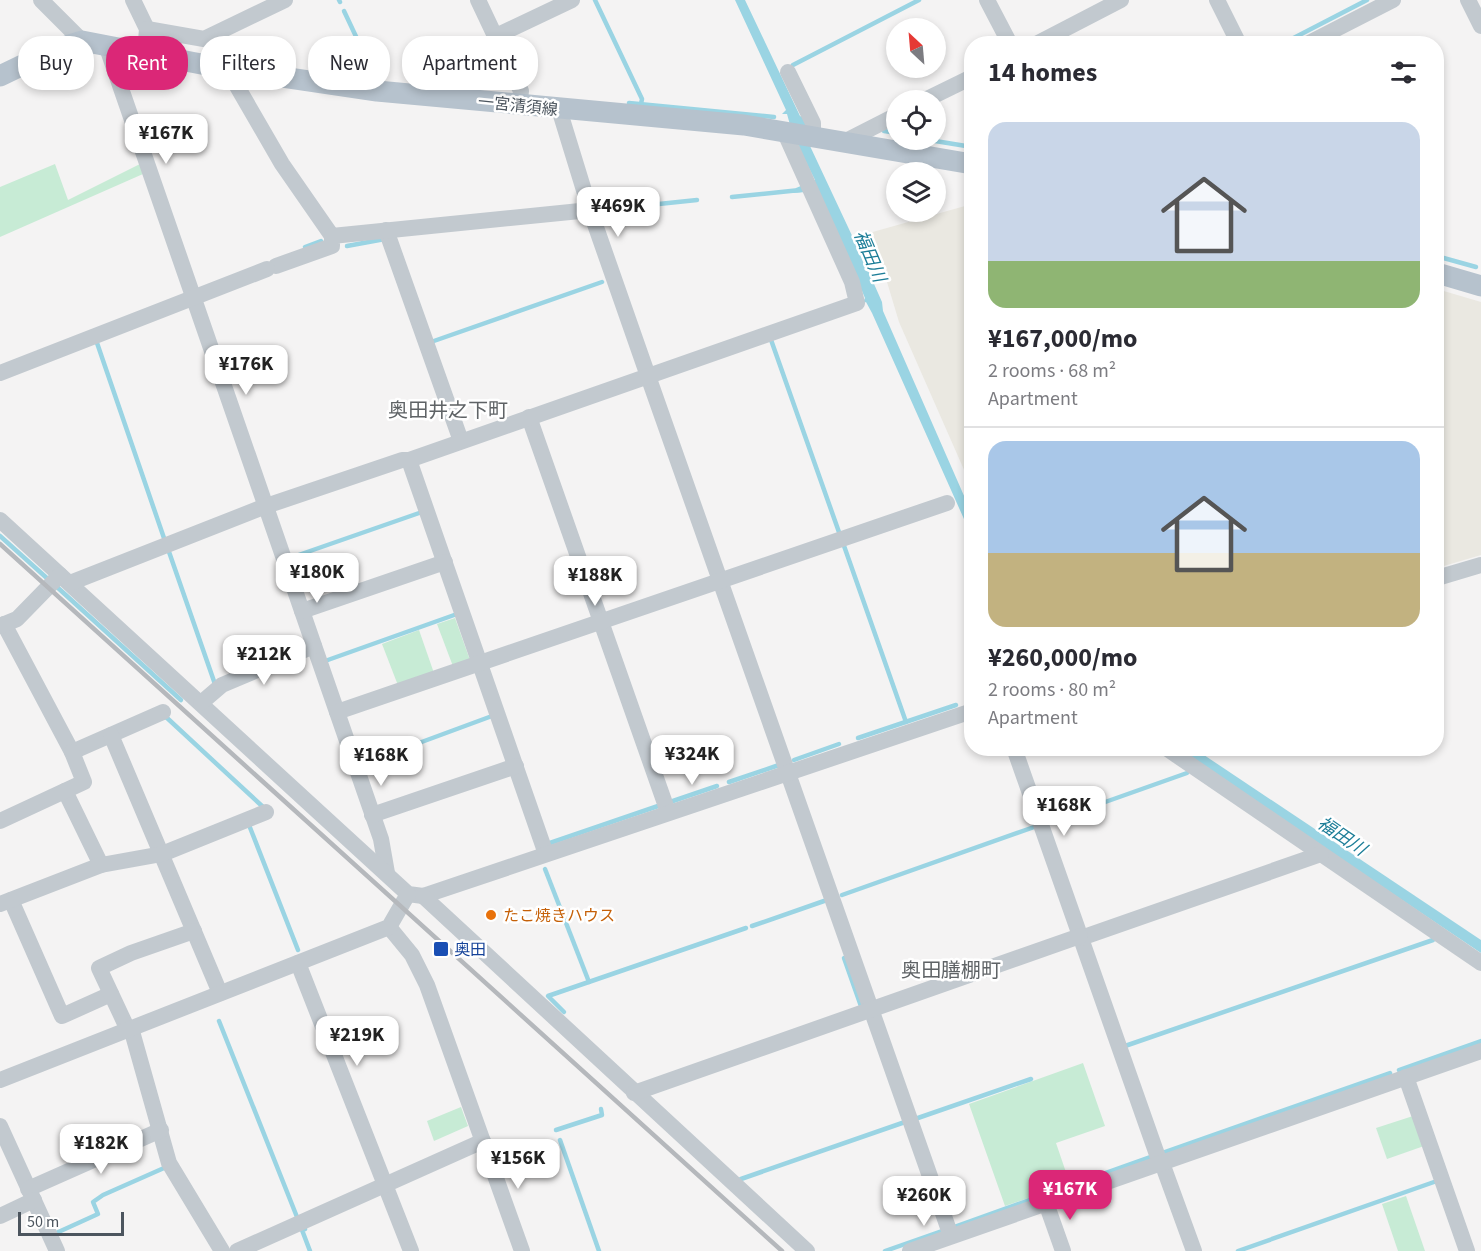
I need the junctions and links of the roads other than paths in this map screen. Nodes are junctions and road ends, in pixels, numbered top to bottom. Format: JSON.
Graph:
{"nodes":[{"id":1,"x":41,"y":0,"type":"edge"},
{"id":2,"x":133,"y":0,"type":"edge"},
{"id":3,"x":285,"y":0,"type":"edge"},
{"id":4,"x":478,"y":0,"type":"edge"},
{"id":5,"x":572,"y":0,"type":"edge"},
{"id":6,"x":987,"y":0,"type":"edge"},
{"id":7,"x":1121,"y":0,"type":"edge"},
{"id":8,"x":1217,"y":0,"type":"edge"},
{"id":9,"x":1393,"y":0,"type":"edge"},
{"id":10,"x":1468,"y":0,"type":"edge"},
{"id":11,"x":1481,"y":26,"type":"edge"},
{"id":12,"x":147,"y":29,"type":"junction"},
{"id":13,"x":77,"y":36,"type":"edge"},
{"id":14,"x":146,"y":36,"type":"edge"},
{"id":15,"x":496,"y":36,"type":"joint"},
{"id":16,"x":1006,"y":36,"type":"edge"},
{"id":17,"x":1051,"y":36,"type":"edge"},
{"id":18,"x":1235,"y":36,"type":"edge"},
{"id":19,"x":1323,"y":36,"type":"edge"},
{"id":20,"x":94,"y":43,"type":"edge"},
{"id":21,"x":106,"y":45,"type":"edge"},
{"id":22,"x":18,"y":67,"type":"edge"},
{"id":23,"x":788,"y":72,"type":"dead end"},
{"id":24,"x":0,"y":76,"type":"edge"},
{"id":25,"x":296,"y":79,"type":"edge"},
{"id":26,"x":964,"y":81,"type":"edge"},
{"id":27,"x":122,"y":90,"type":"edge"},
{"id":28,"x":239,"y":90,"type":"edge"},
{"id":29,"x":521,"y":90,"type":"edge"},
{"id":30,"x":945,"y":90,"type":"edge"},
{"id":31,"x":519,"y":105,"type":"junction"},
{"id":32,"x":559,"y":109,"type":"junction"},
{"id":33,"x":886,"y":121,"type":"edge"},
{"id":34,"x":800,"y":134,"type":"junction"},
{"id":35,"x":846,"y":141,"type":"junction"},
{"id":36,"x":964,"y":163,"type":"edge"},
{"id":37,"x":590,"y":210,"type":"junction"},
{"id":38,"x":386,"y":230,"type":"junction"},
{"id":39,"x":332,"y":236,"type":"junction"},
{"id":40,"x":1444,"y":275,"type":"edge"},
{"id":41,"x":1481,"y":286,"type":"edge"},
{"id":42,"x":193,"y":297,"type":"junction"},
{"id":43,"x":0,"y":373,"type":"edge"},
{"id":44,"x":648,"y":376,"type":"junction"},
{"id":45,"x":529,"y":417,"type":"junction"},
{"id":46,"x":460,"y":441,"type":"junction"},
{"id":47,"x":409,"y":460,"type":"junction"},
{"id":48,"x":947,"y":503,"type":"dead end"},
{"id":49,"x":266,"y":506,"type":"junction"},
{"id":50,"x":0,"y":520,"type":"edge"},
{"id":51,"x":445,"y":562,"type":"junction"},
{"id":52,"x":1481,"y":565,"type":"edge"},
{"id":53,"x":1444,"y":576,"type":"edge"},
{"id":54,"x":65,"y":579,"type":"junction"},
{"id":55,"x":719,"y":581,"type":"junction"},
{"id":56,"x":302,"y":611,"type":"junction"},
{"id":57,"x":601,"y":622,"type":"junction"},
{"id":58,"x":2,"y":625,"type":"edge"},
{"id":59,"x":314,"y":646,"type":"junction"},
{"id":60,"x":481,"y":664,"type":"junction"},
{"id":61,"x":201,"y":703,"type":"junction"},
{"id":62,"x":163,"y":712,"type":"dead end"},
{"id":63,"x":337,"y":712,"type":"junction"},
{"id":64,"x":964,"y":714,"type":"edge"},
{"id":65,"x":111,"y":735,"type":"junction"},
{"id":66,"x":72,"y":752,"type":"junction"},
{"id":67,"x":1017,"y":756,"type":"edge"},
{"id":68,"x":1178,"y":756,"type":"edge"},
{"id":69,"x":516,"y":766,"type":"junction"},
{"id":70,"x":788,"y":771,"type":"junction"},
{"id":71,"x":65,"y":791,"type":"junction"},
{"id":72,"x":267,"y":812,"type":"dead end"},
{"id":73,"x":668,"y":812,"type":"junction"},
{"id":74,"x":372,"y":815,"type":"junction"},
{"id":75,"x":0,"y":821,"type":"edge"},
{"id":76,"x":546,"y":854,"type":"junction"},
{"id":77,"x":1321,"y":854,"type":"junction"},
{"id":78,"x":162,"y":855,"type":"junction"},
{"id":79,"x":101,"y":865,"type":"junction"},
{"id":80,"x":387,"y":873,"type":"junction"},
{"id":81,"x":415,"y":895,"type":"junction"},
{"id":82,"x":4,"y":901,"type":"edge"},
{"id":83,"x":389,"y":927,"type":"junction"},
{"id":84,"x":194,"y":931,"type":"junction"},
{"id":85,"x":1080,"y":937,"type":"junction"},
{"id":86,"x":298,"y":963,"type":"junction"},
{"id":87,"x":1481,"y":963,"type":"edge"},
{"id":88,"x":220,"y":993,"type":"junction"},
{"id":89,"x":111,"y":994,"type":"junction"},
{"id":90,"x":872,"y":1009,"type":"junction"},
{"id":91,"x":130,"y":1029,"type":"junction"},
{"id":92,"x":1481,"y":1051,"type":"edge"},
{"id":93,"x":1406,"y":1077,"type":"junction"},
{"id":94,"x":0,"y":1080,"type":"edge"},
{"id":95,"x":634,"y":1093,"type":"junction"},
{"id":96,"x":0,"y":1126,"type":"edge"},
{"id":97,"x":161,"y":1130,"type":"junction"},
{"id":98,"x":483,"y":1141,"type":"junction"},
{"id":99,"x":1161,"y":1163,"type":"junction"},
{"id":100,"x":384,"y":1184,"type":"junction"},
{"id":101,"x":31,"y":1194,"type":"junction"},
{"id":102,"x":1046,"y":1203,"type":"junction"},
{"id":103,"x":0,"y":1216,"type":"edge"},
{"id":104,"x":951,"y":1236,"type":"junction"},
{"id":105,"x":57,"y":1251,"type":"edge"},
{"id":106,"x":222,"y":1251,"type":"edge"},
{"id":107,"x":237,"y":1251,"type":"edge"},
{"id":108,"x":411,"y":1251,"type":"edge"},
{"id":109,"x":522,"y":1251,"type":"edge"},
{"id":110,"x":807,"y":1251,"type":"edge"},
{"id":111,"x":910,"y":1251,"type":"edge"},
{"id":112,"x":1063,"y":1251,"type":"edge"},
{"id":113,"x":1194,"y":1251,"type":"edge"},
{"id":114,"x":1467,"y":1251,"type":"edge"}],
"edges":[{"from":1,"to":13,"type":"street"},
{"from":2,"to":12,"type":"street"},
{"from":3,"to":12,"type":"street"},
{"from":4,"to":15,"type":"street"},
{"from":5,"to":15,"type":"street"},
{"from":6,"to":16,"type":"street"},
{"from":7,"to":17,"type":"street"},
{"from":8,"to":18,"type":"street"},
{"from":9,"to":19,"type":"street"},
{"from":10,"to":11,"type":"street"},
{"from":12,"to":14,"type":"street"},
{"from":20,"to":21,"type":"main road","name":"一宮清須線"},
{"from":22,"to":24,"type":"main road","name":"一宮清須線"},
{"from":23,"to":34,"type":"street"},
{"from":25,"to":31,"type":"main road","name":"一宮清須線"},
{"from":26,"to":30,"type":"street"},
{"from":27,"to":42,"type":"street"},
{"from":28,"to":39,"type":"street"},
{"from":29,"to":31,"type":"street"},
{"from":31,"to":32,"type":"main road","name":"一宮清須線"},
{"from":32,"to":34,"type":"main road","name":"一宮清須線"},
{"from":32,"to":37,"type":"street"},
{"from":33,"to":35,"type":"street"},
{"from":34,"to":35,"type":"main road","name":"一宮清須線"},
{"from":34,"to":44,"type":"street"},
{"from":35,"to":36,"type":"main road","name":"一宮清須線"},
{"from":37,"to":38,"type":"street"},
{"from":37,"to":44,"type":"street"},
{"from":38,"to":39,"type":"street"},
{"from":38,"to":46,"type":"street"},
{"from":39,"to":42,"type":"street"},
{"from":40,"to":41,"type":"main road"},
{"from":42,"to":43,"type":"street"},
{"from":42,"to":49,"type":"street"},
{"from":44,"to":45,"type":"street"},
{"from":44,"to":55,"type":"street"},
{"from":45,"to":46,"type":"street"},
{"from":45,"to":57,"type":"street"},
{"from":46,"to":47,"type":"street"},
{"from":47,"to":49,"type":"street"},
{"from":47,"to":51,"type":"street"},
{"from":48,"to":55,"type":"street"},
{"from":49,"to":54,"type":"street"},
{"from":49,"to":56,"type":"street"},
{"from":50,"to":54,"type":"street"},
{"from":51,"to":56,"type":"street"},
{"from":51,"to":60,"type":"street"},
{"from":52,"to":53,"type":"street"},
{"from":54,"to":58,"type":"street"},
{"from":54,"to":61,"type":"street"},
{"from":55,"to":57,"type":"street"},
{"from":55,"to":70,"type":"street"},
{"from":56,"to":59,"type":"street"},
{"from":57,"to":60,"type":"street"},
{"from":57,"to":73,"type":"street"},
{"from":58,"to":66,"type":"street"},
{"from":59,"to":61,"type":"street"},
{"from":59,"to":63,"type":"street"},
{"from":60,"to":63,"type":"street"},
{"from":60,"to":69,"type":"street"},
{"from":61,"to":80,"type":"street"},
{"from":62,"to":65,"type":"street"},
{"from":63,"to":74,"type":"street"},
{"from":64,"to":70,"type":"street"},
{"from":65,"to":66,"type":"street"},
{"from":65,"to":78,"type":"street"},
{"from":66,"to":71,"type":"street"},
{"from":67,"to":85,"type":"street"},
{"from":68,"to":77,"type":"street"},
{"from":69,"to":74,"type":"street"},
{"from":69,"to":76,"type":"street"},
{"from":70,"to":73,"type":"street"},
{"from":70,"to":90,"type":"street"},
{"from":71,"to":75,"type":"street"},
{"from":71,"to":79,"type":"street"},
{"from":72,"to":78,"type":"street"},
{"from":73,"to":76,"type":"street"},
{"from":74,"to":80,"type":"street"},
{"from":76,"to":81,"type":"street"},
{"from":77,"to":85,"type":"street"},
{"from":77,"to":87,"type":"street"},
{"from":78,"to":79,"type":"street"},
{"from":78,"to":84,"type":"street"},
{"from":79,"to":82,"type":"street"},
{"from":80,"to":81,"type":"street"},
{"from":81,"to":83,"type":"street"},
{"from":81,"to":95,"type":"street"},
{"from":82,"to":89,"type":"street"},
{"from":83,"to":86,"type":"street"},
{"from":83,"to":98,"type":"street"},
{"from":84,"to":88,"type":"street"},
{"from":84,"to":89,"type":"street"},
{"from":85,"to":90,"type":"street"},
{"from":85,"to":99,"type":"street"},
{"from":86,"to":88,"type":"street"},
{"from":86,"to":100,"type":"street"},
{"from":88,"to":91,"type":"street"},
{"from":89,"to":91,"type":"street"},
{"from":90,"to":95,"type":"street"},
{"from":90,"to":104,"type":"street"},
{"from":91,"to":94,"type":"street"},
{"from":91,"to":97,"type":"street"},
{"from":92,"to":93,"type":"street"},
{"from":93,"to":99,"type":"street"},
{"from":93,"to":114,"type":"street"},
{"from":95,"to":110,"type":"street"},
{"from":96,"to":101,"type":"street"},
{"from":97,"to":101,"type":"street"},
{"from":97,"to":106,"type":"street"},
{"from":98,"to":100,"type":"street"},
{"from":98,"to":109,"type":"street"},
{"from":99,"to":102,"type":"street"},
{"from":99,"to":113,"type":"street"},
{"from":100,"to":107,"type":"street"},
{"from":100,"to":108,"type":"street"},
{"from":101,"to":103,"type":"street"},
{"from":101,"to":105,"type":"street"},
{"from":102,"to":104,"type":"street"},
{"from":102,"to":112,"type":"street"},
{"from":104,"to":111,"type":"street"}]}
